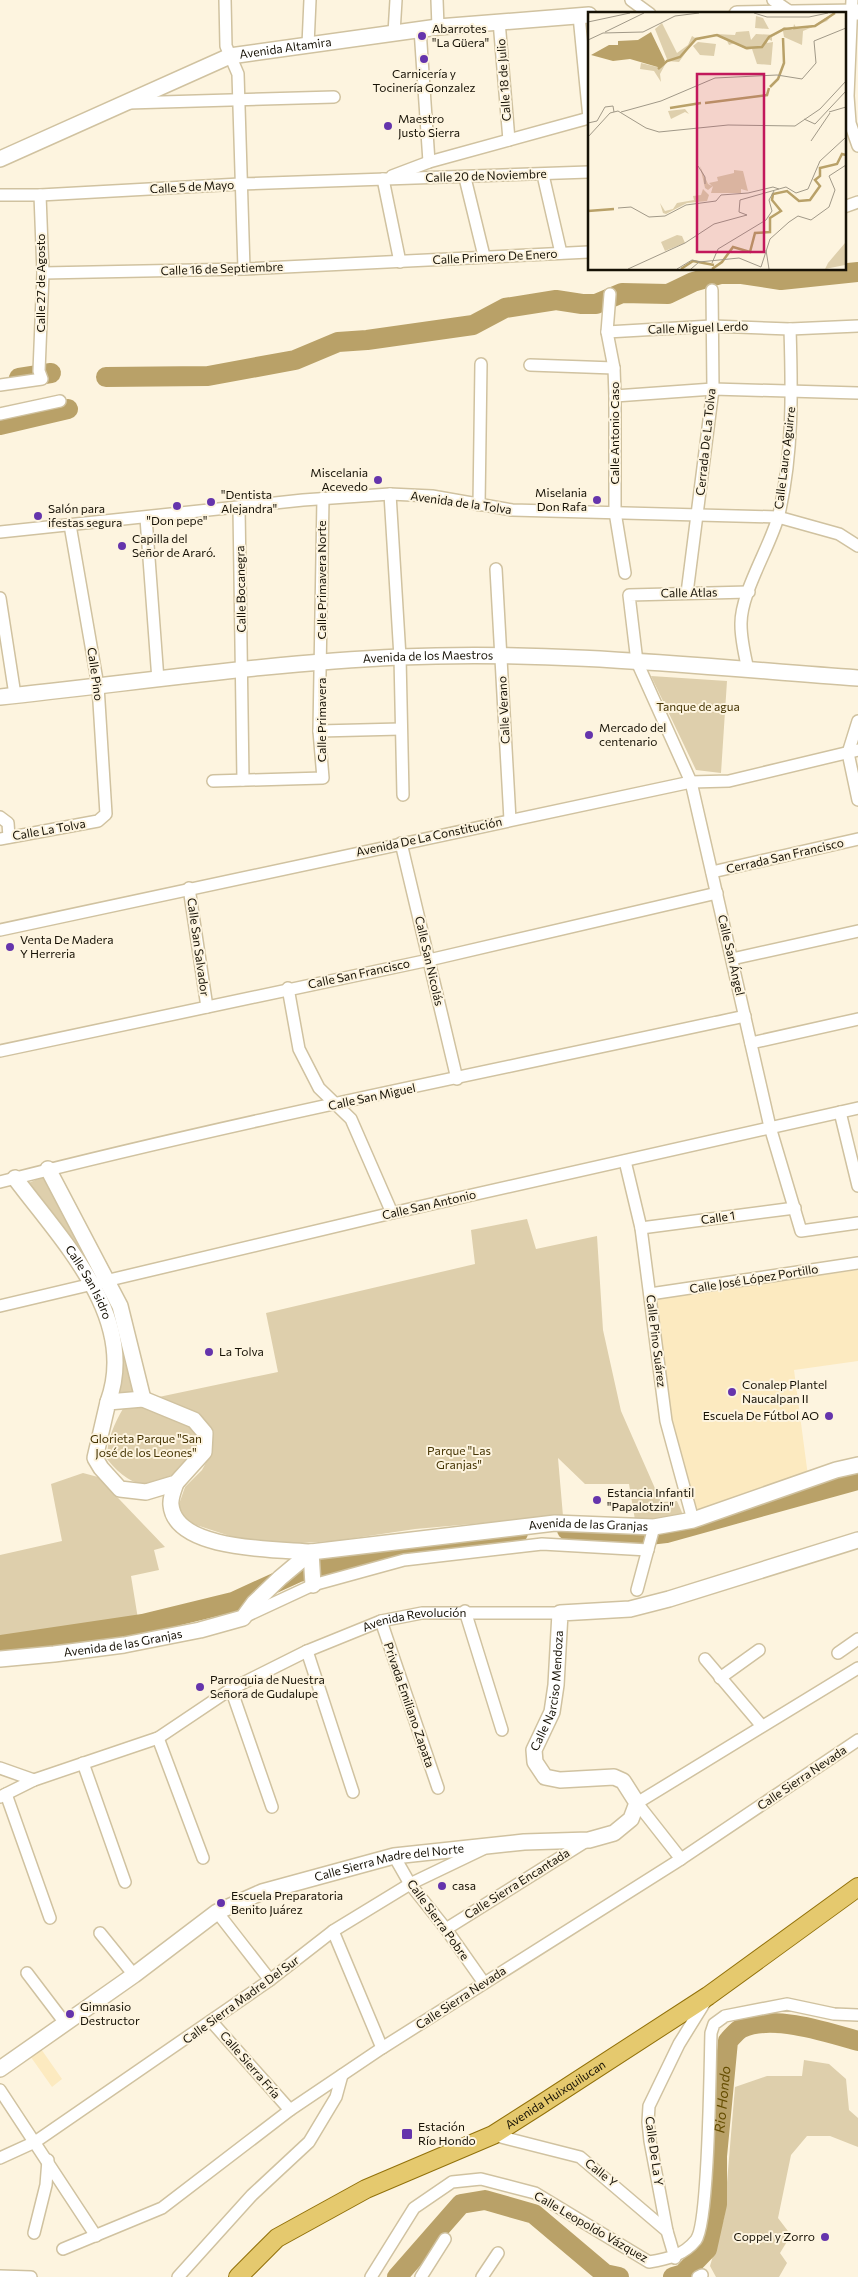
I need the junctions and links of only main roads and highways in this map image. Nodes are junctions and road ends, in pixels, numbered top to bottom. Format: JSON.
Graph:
{"nodes":[{"id":1,"x":858,"y":1887,"type":"edge"},
{"id":2,"x":238,"y":2277,"type":"edge"}],
"edges":[{"from":1,"to":2,"type":"main road","name":"Avenida Huixquilucan"}]}
